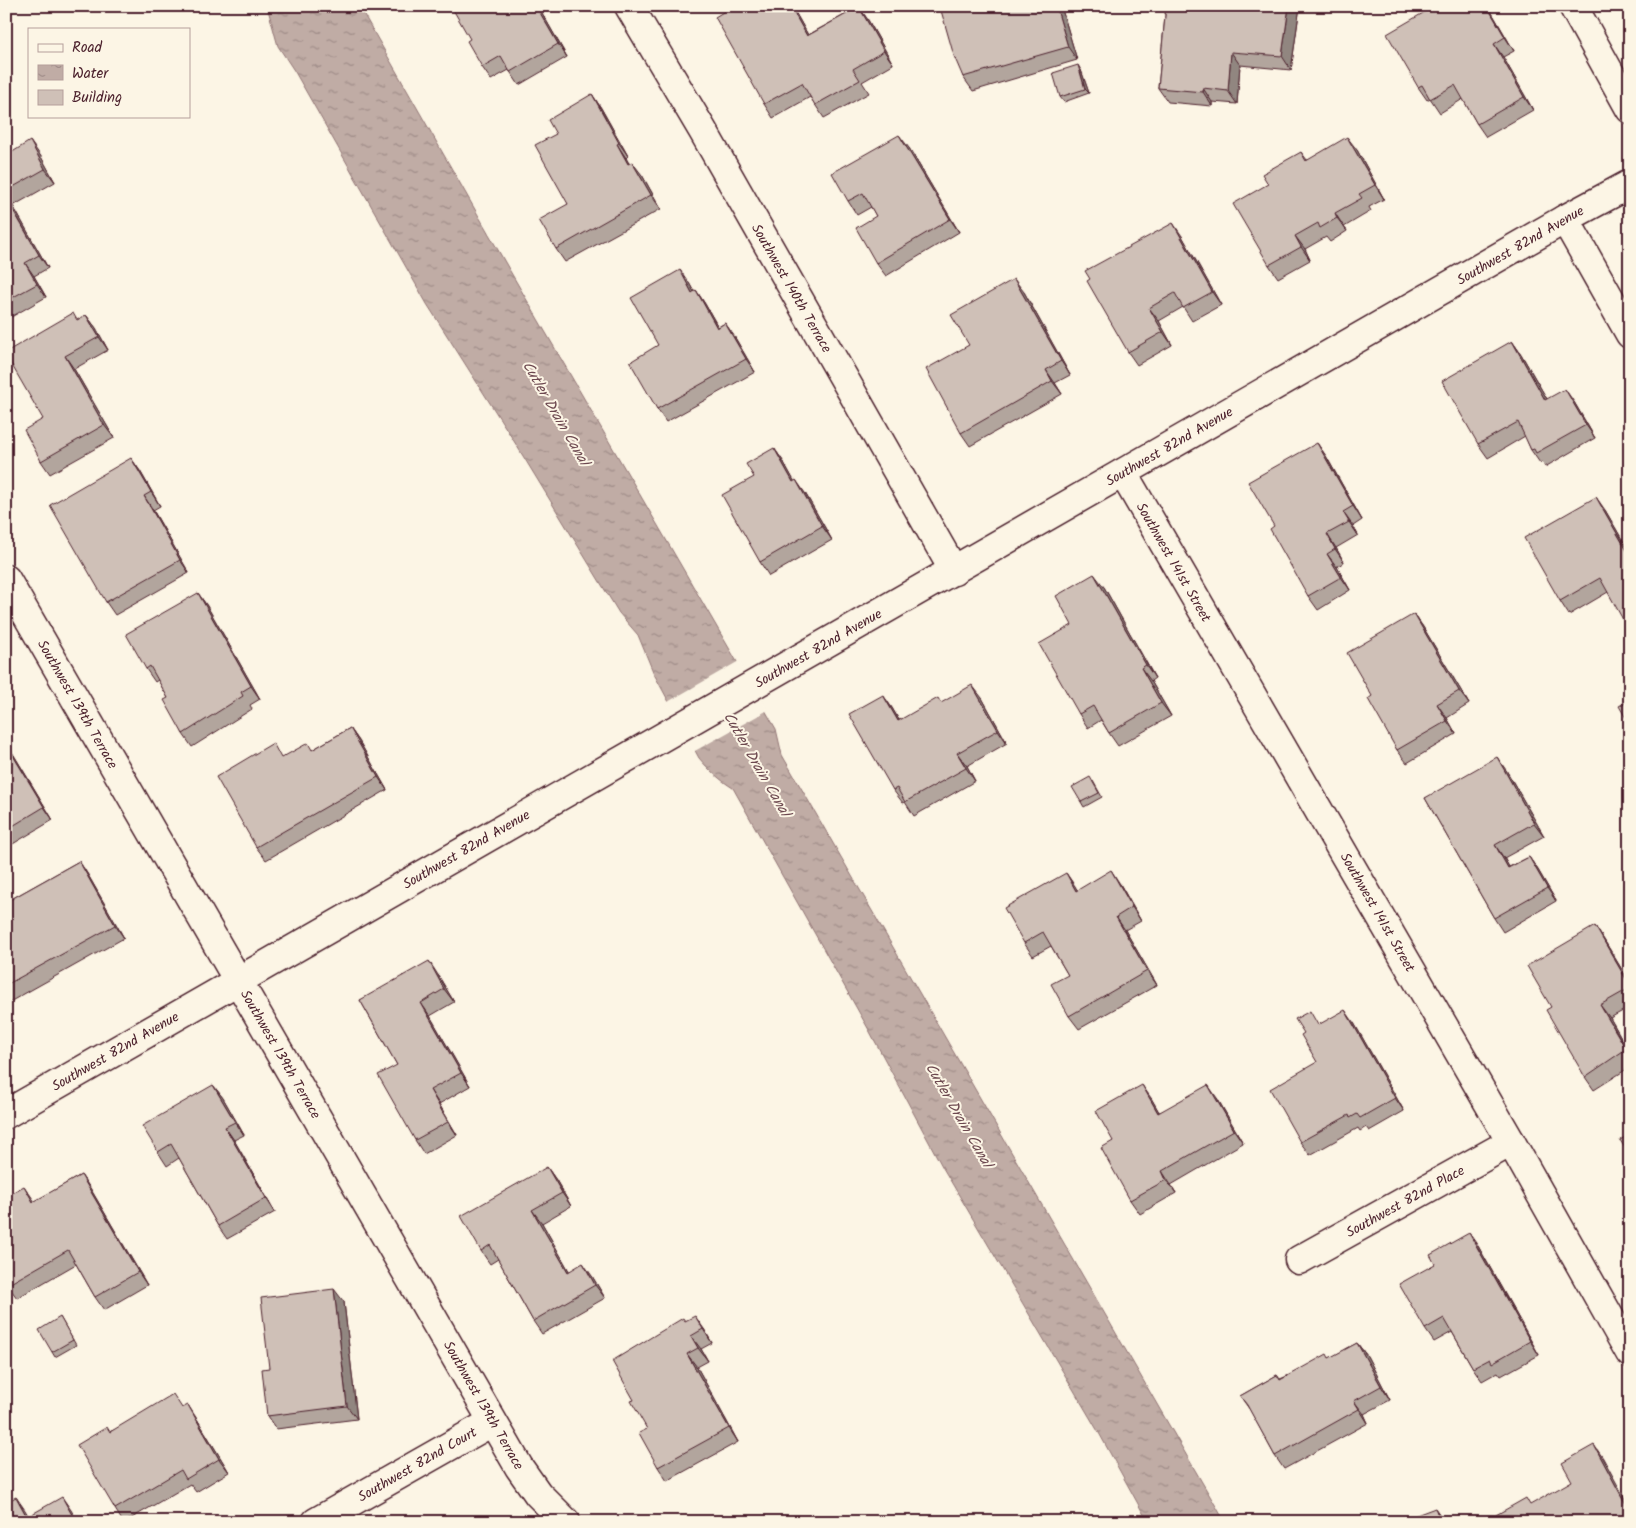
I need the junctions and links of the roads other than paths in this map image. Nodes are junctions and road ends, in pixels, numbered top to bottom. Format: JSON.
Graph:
{"nodes":[{"id":1,"x":629,"y":6,"type":"edge"},
{"id":2,"x":1573,"y":6,"type":"edge"},
{"id":3,"x":1630,"y":110,"type":"edge"},
{"id":4,"x":1630,"y":184,"type":"edge"},
{"id":5,"x":1565,"y":219,"type":"junction"},
{"id":6,"x":1630,"y":334,"type":"edge"},
{"id":7,"x":1123,"y":472,"type":"junction"},
{"id":8,"x":954,"y":571,"type":"junction"},
{"id":9,"x":6,"y":579,"type":"edge"},
{"id":10,"x":238,"y":980,"type":"junction"},
{"id":11,"x":6,"y":1114,"type":"edge"},
{"id":12,"x":1510,"y":1142,"type":"junction"},
{"id":13,"x":1299,"y":1260,"type":"dead end"},
{"id":14,"x":1630,"y":1353,"type":"edge"},
{"id":15,"x":492,"y":1422,"type":"junction"},
{"id":16,"x":316,"y":1522,"type":"edge"},
{"id":17,"x":566,"y":1522,"type":"edge"}],
"edges":[{"from":1,"to":8,"type":"street","name":"Southwest 140th Terrace"},
{"from":2,"to":3,"type":"street"},
{"from":4,"to":5,"type":"street","name":"Southwest 82nd Avenue"},
{"from":5,"to":6,"type":"street"},
{"from":5,"to":7,"type":"street","name":"Southwest 82nd Avenue"},
{"from":7,"to":8,"type":"street","name":"Southwest 82nd Avenue"},
{"from":7,"to":12,"type":"street","name":"Southwest 141st Street"},
{"from":8,"to":10,"type":"street","name":"Southwest 82nd Avenue"},
{"from":9,"to":10,"type":"street","name":"Southwest 139th Terrace"},
{"from":10,"to":11,"type":"street","name":"Southwest 82nd Avenue"},
{"from":10,"to":15,"type":"street","name":"Southwest 139th Terrace"},
{"from":12,"to":13,"type":"street","name":"Southwest 82nd Place"},
{"from":12,"to":14,"type":"street","name":"Southwest 141st Street"},
{"from":15,"to":16,"type":"street","name":"Southwest 82nd Court"},
{"from":15,"to":17,"type":"street","name":"Southwest 139th Terrace"}]}
